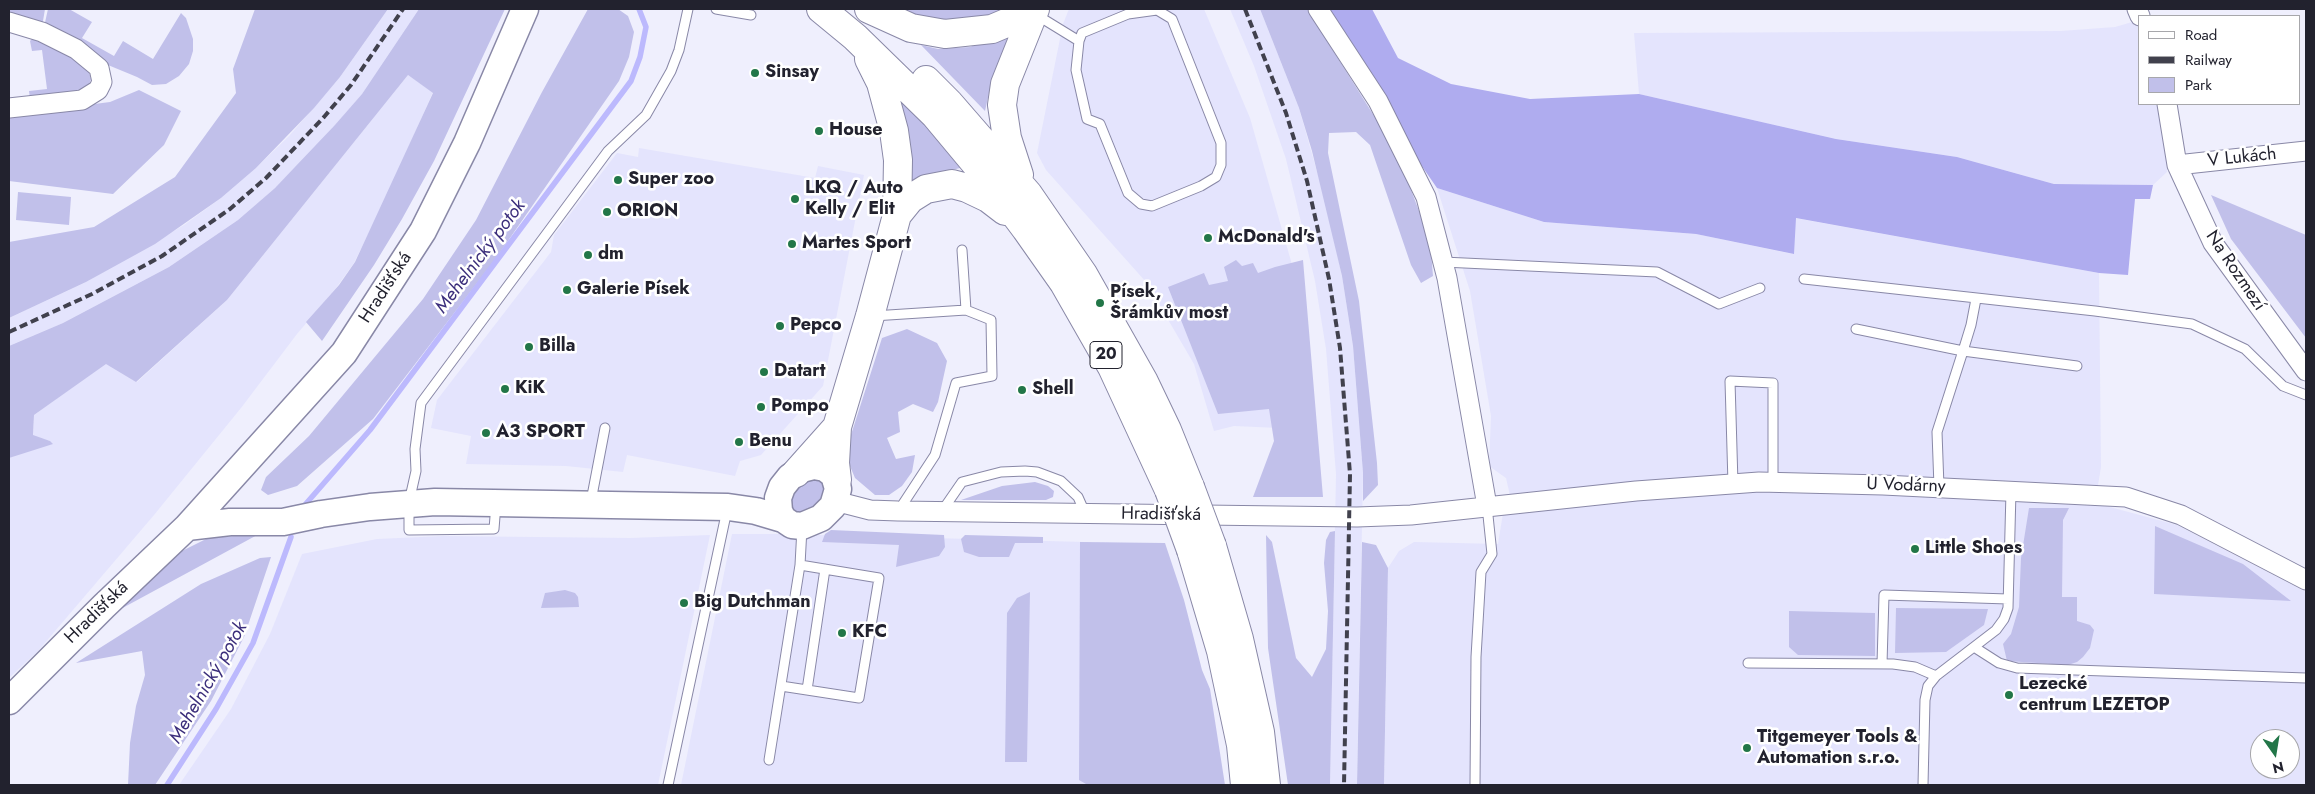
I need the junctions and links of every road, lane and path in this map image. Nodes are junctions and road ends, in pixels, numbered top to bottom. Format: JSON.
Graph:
{"nodes":[{"id":1,"x":525,"y":9,"type":"edge"},
{"id":2,"x":688,"y":9,"type":"edge"},
{"id":3,"x":716,"y":9,"type":"edge"},
{"id":4,"x":821,"y":9,"type":"edge"},
{"id":5,"x":850,"y":9,"type":"edge"},
{"id":6,"x":869,"y":9,"type":"edge"},
{"id":7,"x":1318,"y":9,"type":"edge"},
{"id":8,"x":1034,"y":10,"type":"edge"},
{"id":9,"x":751,"y":15,"type":"dead end"},
{"id":10,"x":9,"y":22,"type":"edge"},
{"id":11,"x":855,"y":37,"type":"junction"},
{"id":12,"x":1079,"y":41,"type":"junction"},
{"id":13,"x":2167,"y":105,"type":"edge"},
{"id":14,"x":9,"y":108,"type":"edge"},
{"id":15,"x":2306,"y":151,"type":"edge"},
{"id":16,"x":2177,"y":165,"type":"junction"},
{"id":17,"x":1028,"y":194,"type":"junction"},
{"id":18,"x":897,"y":215,"type":"junction"},
{"id":19,"x":1026,"y":229,"type":"junction"},
{"id":20,"x":962,"y":250,"type":"dead end"},
{"id":21,"x":1443,"y":262,"type":"junction"},
{"id":22,"x":1804,"y":279,"type":"dead end"},
{"id":23,"x":1760,"y":288,"type":"dead end"},
{"id":24,"x":1976,"y":298,"type":"junction"},
{"id":25,"x":966,"y":310,"type":"junction"},
{"id":26,"x":870,"y":316,"type":"junction"},
{"id":27,"x":1856,"y":329,"type":"dead end"},
{"id":28,"x":1963,"y":351,"type":"junction"},
{"id":29,"x":2077,"y":366,"type":"dead end"},
{"id":30,"x":2306,"y":371,"type":"edge"},
{"id":31,"x":2306,"y":395,"type":"edge"},
{"id":32,"x":838,"y":427,"type":"junction"},
{"id":33,"x":605,"y":428,"type":"dead end"},
{"id":34,"x":791,"y":477,"type":"junction"},
{"id":35,"x":1773,"y":483,"type":"junction"},
{"id":36,"x":1732,"y":484,"type":"junction"},
{"id":37,"x":1939,"y":487,"type":"junction"},
{"id":38,"x":1180,"y":488,"type":"junction"},
{"id":39,"x":836,"y":491,"type":"junction"},
{"id":40,"x":2011,"y":491,"type":"junction"},
{"id":41,"x":409,"y":502,"type":"junction"},
{"id":42,"x":590,"y":504,"type":"junction"},
{"id":43,"x":1487,"y":506,"type":"junction"},
{"id":44,"x":728,"y":507,"type":"junction"},
{"id":45,"x":898,"y":511,"type":"junction"},
{"id":46,"x":941,"y":512,"type":"junction"},
{"id":47,"x":1086,"y":515,"type":"junction"},
{"id":48,"x":793,"y":523,"type":"junction"},
{"id":49,"x":187,"y":527,"type":"junction"},
{"id":50,"x":1202,"y":548,"type":"junction"},
{"id":51,"x":800,"y":565,"type":"junction"},
{"id":52,"x":825,"y":569,"type":"junction"},
{"id":53,"x":2306,"y":580,"type":"edge"},
{"id":54,"x":2008,"y":599,"type":"junction"},
{"id":55,"x":1974,"y":648,"type":"junction"},
{"id":56,"x":1748,"y":663,"type":"dead end"},
{"id":57,"x":1882,"y":664,"type":"junction"},
{"id":58,"x":1936,"y":676,"type":"junction"},
{"id":59,"x":2306,"y":678,"type":"edge"},
{"id":60,"x":781,"y":686,"type":"junction"},
{"id":61,"x":808,"y":690,"type":"junction"},
{"id":62,"x":9,"y":701,"type":"edge"},
{"id":63,"x":769,"y":760,"type":"dead end"},
{"id":64,"x":668,"y":785,"type":"edge"},
{"id":65,"x":1245,"y":785,"type":"edge"},
{"id":66,"x":1266,"y":785,"type":"edge"},
{"id":67,"x":1475,"y":785,"type":"edge"},
{"id":68,"x":1923,"y":785,"type":"edge"}],
"edges":[{"from":1,"to":49,"type":"street","name":"Hradišťská"},
{"from":2,"to":41,"type":"lane"},
{"from":3,"to":9,"type":"lane"},
{"from":4,"to":11,"type":"highway","number":"20"},
{"from":5,"to":17,"type":"highway","number":"20"},
{"from":6,"to":8,"type":"highway"},
{"from":7,"to":21,"type":"street"},
{"from":8,"to":12,"type":"lane"},
{"from":8,"to":17,"type":"highway"},
{"from":10,"to":14,"type":"street"},
{"from":11,"to":18,"type":"highway"},
{"from":11,"to":19,"type":"highway","number":"20"},
{"from":12,"to":12,"type":"lane"},
{"from":13,"to":16,"type":"street","name":"Na Rozmezí"},
{"from":15,"to":16,"type":"street","name":"V Lukách"},
{"from":16,"to":30,"type":"street","name":"Na Rozmezí"},
{"from":17,"to":38,"type":"highway","number":"20"},
{"from":18,"to":19,"type":"highway"},
{"from":18,"to":26,"type":"highway"},
{"from":19,"to":38,"type":"highway","number":"20"},
{"from":20,"to":25,"type":"lane"},
{"from":21,"to":23,"type":"lane"},
{"from":21,"to":43,"type":"street"},
{"from":22,"to":24,"type":"lane"},
{"from":24,"to":28,"type":"lane"},
{"from":24,"to":31,"type":"lane"},
{"from":25,"to":26,"type":"lane"},
{"from":25,"to":45,"type":"lane"},
{"from":26,"to":32,"type":"highway"},
{"from":27,"to":28,"type":"lane"},
{"from":28,"to":29,"type":"lane"},
{"from":28,"to":37,"type":"lane"},
{"from":32,"to":34,"type":"highway"},
{"from":32,"to":39,"type":"highway"},
{"from":33,"to":42,"type":"lane"},
{"from":34,"to":39,"type":"street","name":"Hradišťská"},
{"from":34,"to":44,"type":"street","name":"Hradišťská"},
{"from":34,"to":48,"type":"street"},
{"from":35,"to":36,"type":"street","name":"U Vodárny"},
{"from":35,"to":36,"type":"lane"},
{"from":35,"to":37,"type":"street","name":"U Vodárny"},
{"from":36,"to":43,"type":"street","name":"U Vodárny"},
{"from":37,"to":40,"type":"street","name":"U Vodárny"},
{"from":38,"to":50,"type":"highway","number":"20","bridge":true},
{"from":39,"to":45,"type":"street","name":"Hradišťská"},
{"from":39,"to":48,"type":"street"},
{"from":40,"to":53,"type":"street","name":"U Vodárny"},
{"from":40,"to":54,"type":"lane"},
{"from":41,"to":42,"type":"street","name":"Hradišťská"},
{"from":41,"to":49,"type":"street","name":"Hradišťská"},
{"from":42,"to":44,"type":"street","name":"Hradišťská"},
{"from":43,"to":47,"type":"street","name":"Hradišťská"},
{"from":43,"to":67,"type":"lane"},
{"from":44,"to":48,"type":"street","name":"Hradišťská"},
{"from":44,"to":64,"type":"lane"},
{"from":45,"to":46,"type":"street","name":"Hradišťská"},
{"from":46,"to":47,"type":"street","name":"Hradišťská"},
{"from":46,"to":47,"type":"lane"},
{"from":48,"to":51,"type":"lane"},
{"from":49,"to":62,"type":"street","name":"Hradišťská"},
{"from":50,"to":65,"type":"highway","number":"20"},
{"from":50,"to":66,"type":"highway","number":"20"},
{"from":51,"to":52,"type":"lane"},
{"from":51,"to":60,"type":"lane"},
{"from":52,"to":61,"type":"lane"},
{"from":52,"to":61,"type":"lane"},
{"from":54,"to":55,"type":"lane"},
{"from":54,"to":57,"type":"lane"},
{"from":55,"to":58,"type":"lane"},
{"from":55,"to":59,"type":"lane"},
{"from":56,"to":57,"type":"lane"},
{"from":57,"to":58,"type":"lane"},
{"from":58,"to":68,"type":"lane"},
{"from":60,"to":61,"type":"lane"},
{"from":60,"to":63,"type":"lane"}]}
